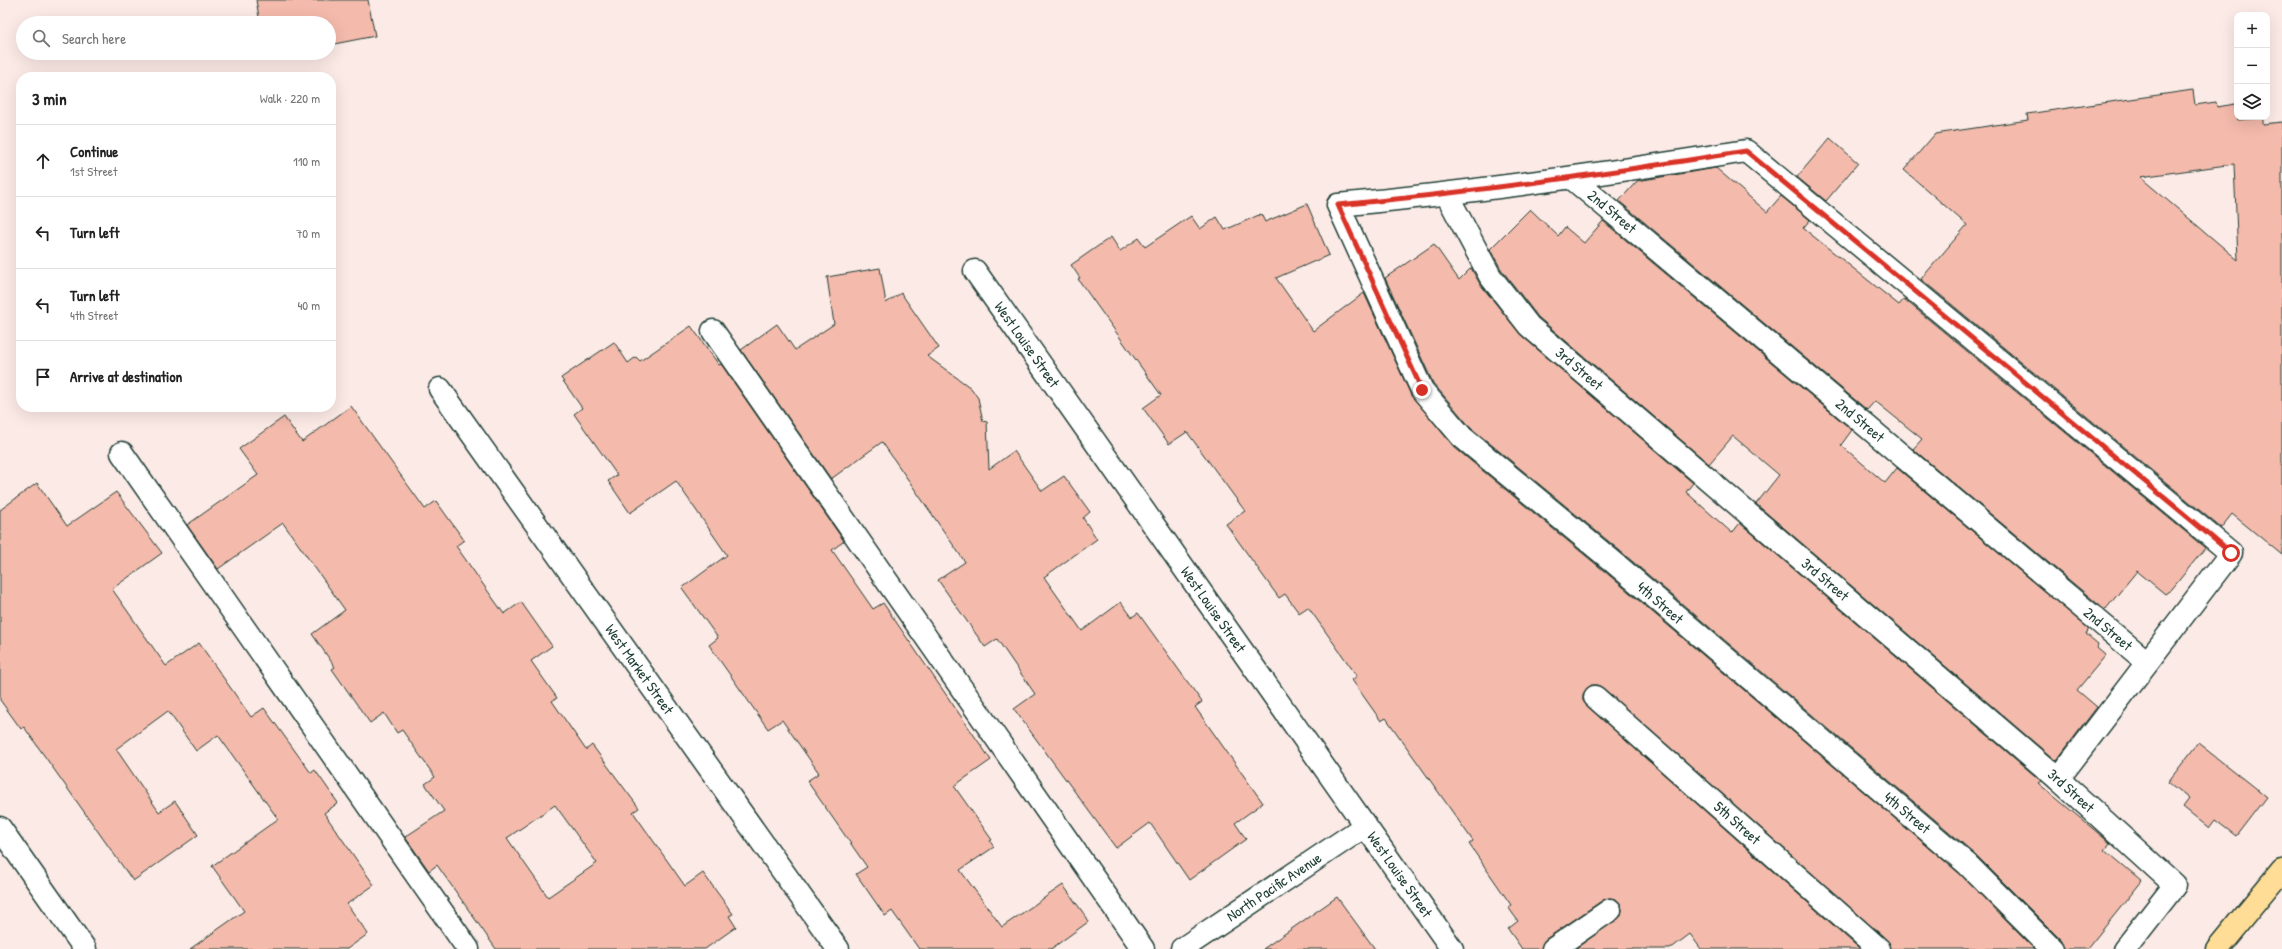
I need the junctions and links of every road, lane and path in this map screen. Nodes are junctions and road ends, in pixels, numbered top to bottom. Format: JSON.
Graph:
{"nodes":[{"id":1,"x":1573,"y":179,"type":"junction"},
{"id":2,"x":1447,"y":195,"type":"junction"},
{"id":3,"x":975,"y":271,"type":"dead end"},
{"id":4,"x":714,"y":331,"type":"dead end"},
{"id":5,"x":440,"y":390,"type":"dead end"},
{"id":6,"x":122,"y":453,"type":"dead end"},
{"id":7,"x":2148,"y":662,"type":"junction"},
{"id":8,"x":1595,"y":697,"type":"dead end"},
{"id":9,"x":2058,"y":779,"type":"junction"},
{"id":10,"x":1365,"y":826,"type":"junction"},
{"id":11,"x":0,"y":828,"type":"edge"},
{"id":12,"x":2282,"y":870,"type":"edge"},
{"id":13,"x":1610,"y":910,"type":"dead end"},
{"id":14,"x":84,"y":949,"type":"edge"},
{"id":15,"x":468,"y":949,"type":"edge"},
{"id":16,"x":838,"y":949,"type":"edge"},
{"id":17,"x":1143,"y":949,"type":"edge"},
{"id":18,"x":1182,"y":949,"type":"edge"},
{"id":19,"x":1452,"y":949,"type":"edge"},
{"id":20,"x":1553,"y":949,"type":"edge"},
{"id":21,"x":1879,"y":949,"type":"edge"},
{"id":22,"x":2052,"y":949,"type":"edge"},
{"id":23,"x":2125,"y":949,"type":"edge"},
{"id":24,"x":2217,"y":949,"type":"edge"}],
"edges":[{"from":1,"to":2,"type":"street"},
{"from":1,"to":7,"type":"street","name":"2nd Street"},
{"from":1,"to":7,"type":"street"},
{"from":2,"to":9,"type":"street","name":"3rd Street"},
{"from":2,"to":22,"type":"street","name":"4th Street"},
{"from":3,"to":10,"type":"street","name":"West Louise Street"},
{"from":4,"to":17,"type":"street"},
{"from":5,"to":16,"type":"street","name":"West Market Street"},
{"from":6,"to":15,"type":"street"},
{"from":7,"to":9,"type":"street"},
{"from":8,"to":21,"type":"street","name":"5th Street"},
{"from":9,"to":23,"type":"street","name":"3rd Street"},
{"from":10,"to":18,"type":"street","name":"North Pacific Avenue"},
{"from":10,"to":19,"type":"street","name":"West Louise Street"},
{"from":11,"to":14,"type":"street"},
{"from":12,"to":24,"type":"main road"},
{"from":13,"to":20,"type":"street"}]}
